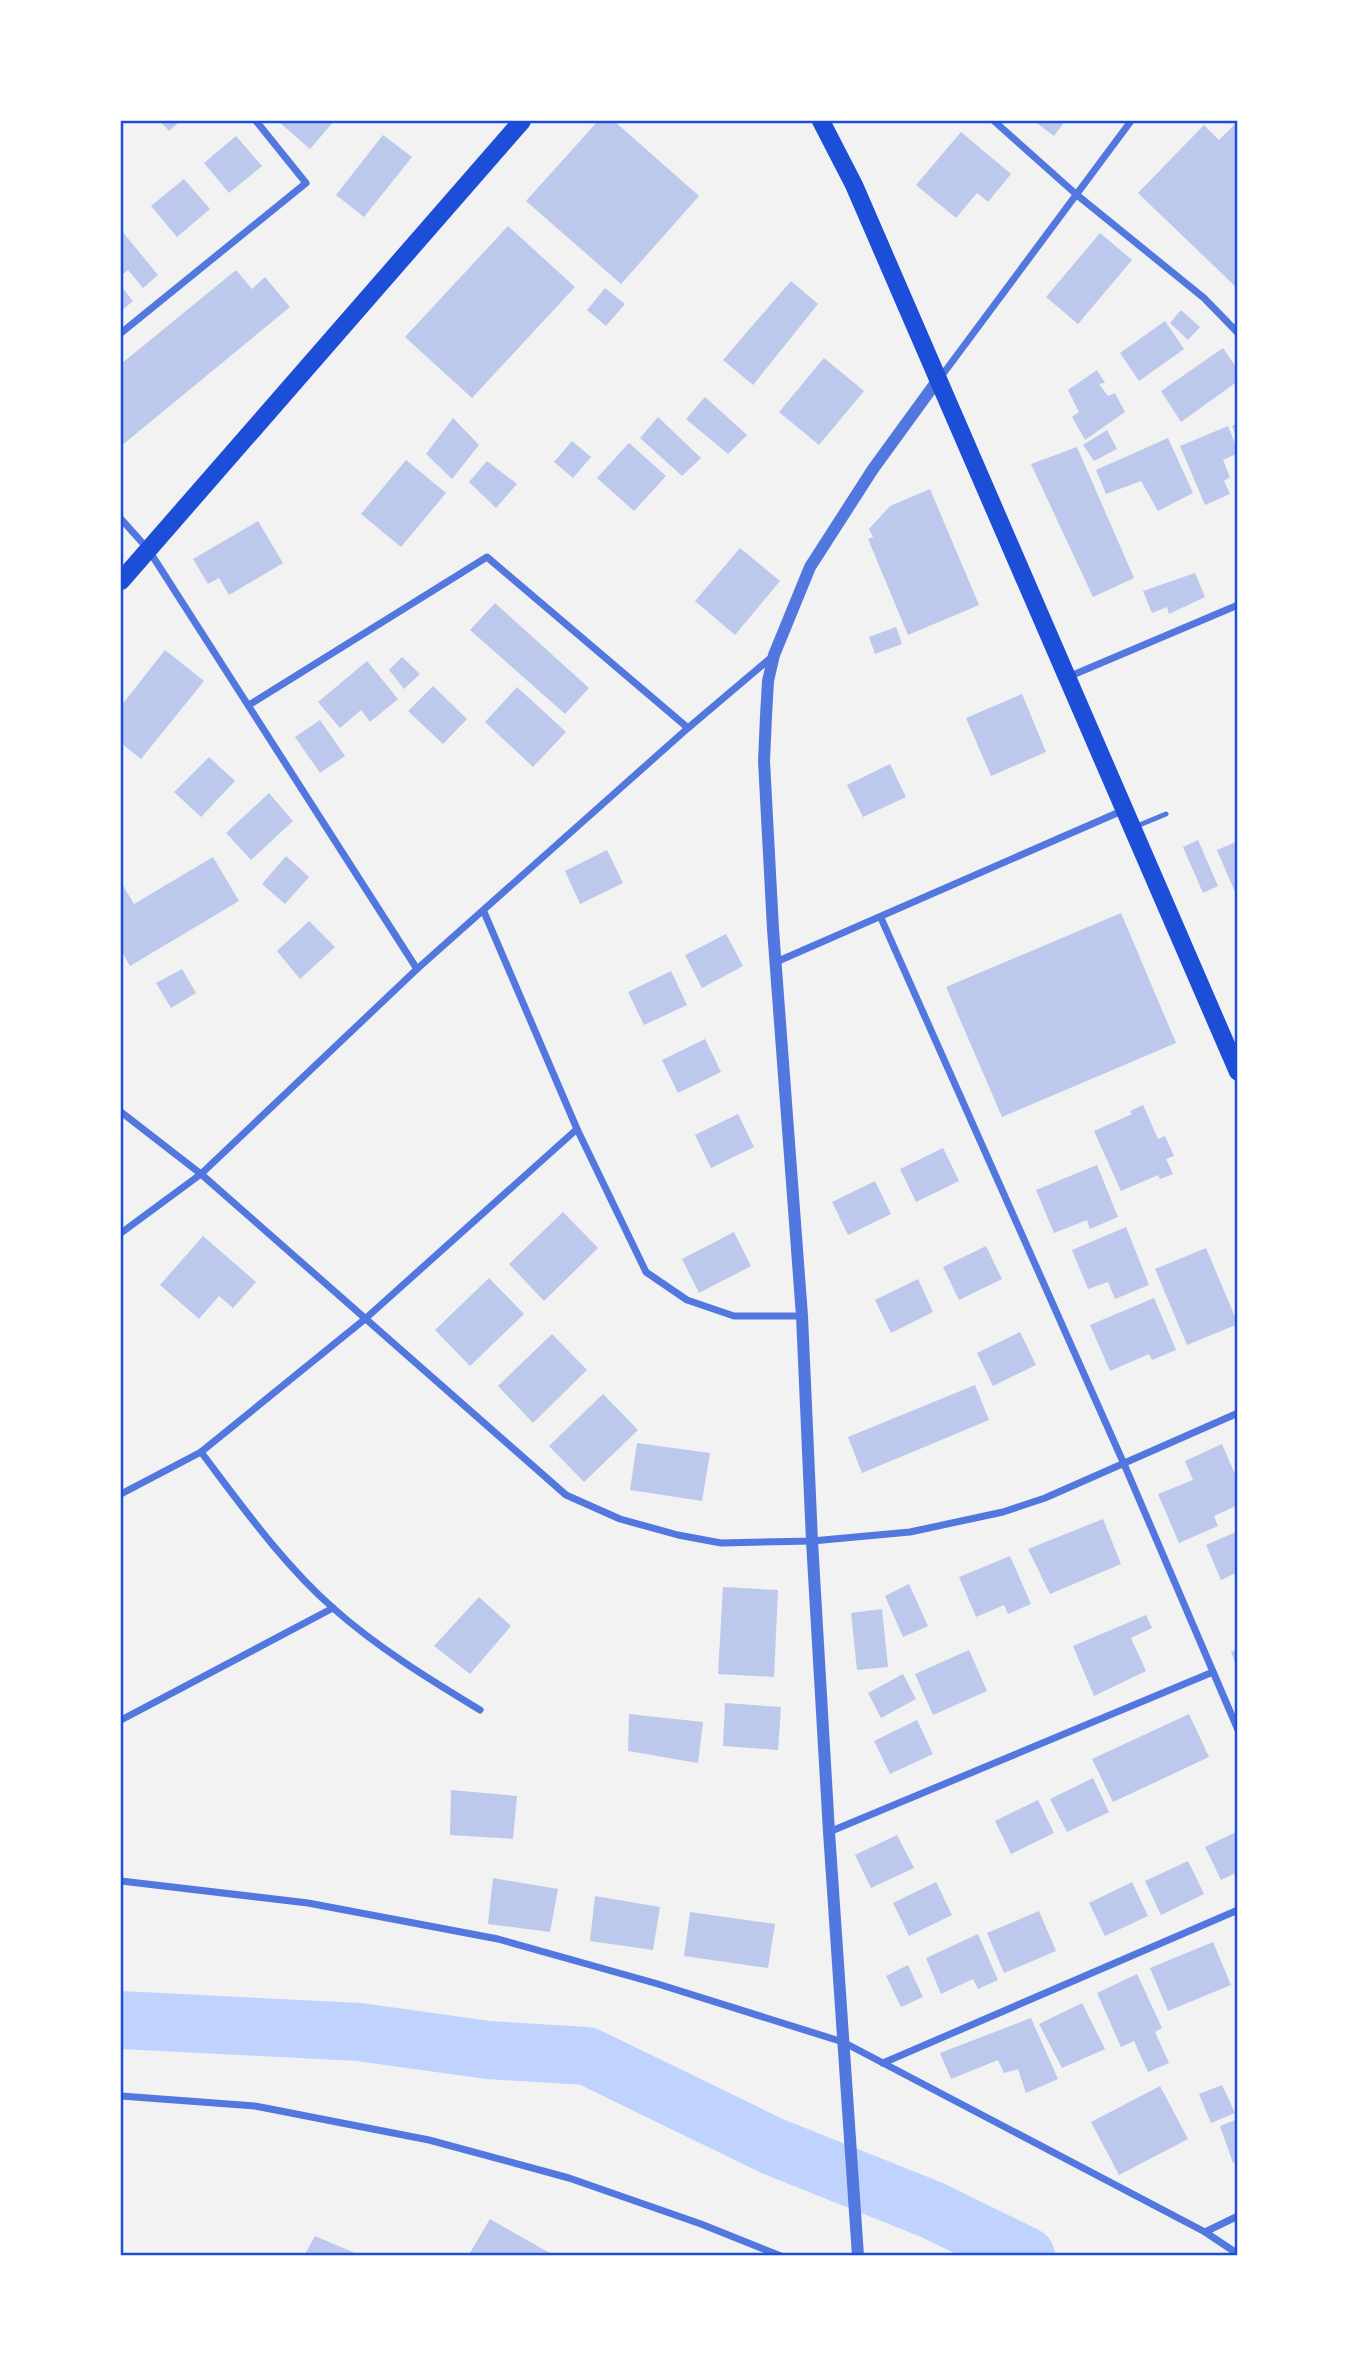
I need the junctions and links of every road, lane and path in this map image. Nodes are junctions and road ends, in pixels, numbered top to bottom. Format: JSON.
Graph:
{"nodes":[{"id":1,"x":256,"y":121,"type":"edge"},
{"id":2,"x":522,"y":121,"type":"edge"},
{"id":3,"x":821,"y":121,"type":"edge"},
{"id":4,"x":994,"y":121,"type":"edge"},
{"id":5,"x":1131,"y":121,"type":"edge"},
{"id":6,"x":1077,"y":195,"type":"junction"},
{"id":7,"x":121,"y":333,"type":"edge"},
{"id":8,"x":1238,"y":333,"type":"edge"},
{"id":9,"x":937,"y":381,"type":"junction"},
{"id":10,"x":121,"y":519,"type":"edge"},
{"id":11,"x":148,"y":549,"type":"junction"},
{"id":12,"x":121,"y":581,"type":"edge"},
{"id":13,"x":1238,"y":605,"type":"edge"},
{"id":14,"x":774,"y":655,"type":"junction"},
{"id":15,"x":1067,"y":678,"type":"junction"},
{"id":16,"x":249,"y":705,"type":"junction"},
{"id":17,"x":688,"y":728,"type":"junction"},
{"id":18,"x":1124,"y":810,"type":"junction"},
{"id":19,"x":1166,"y":814,"type":"dead end"},
{"id":20,"x":1132,"y":829,"type":"junction"},
{"id":21,"x":484,"y":912,"type":"junction"},
{"id":22,"x":881,"y":918,"type":"junction"},
{"id":23,"x":776,"y":962,"type":"junction"},
{"id":24,"x":417,"y":969,"type":"junction"},
{"id":25,"x":1238,"y":1072,"type":"edge"},
{"id":26,"x":121,"y":1112,"type":"edge"},
{"id":27,"x":577,"y":1129,"type":"junction"},
{"id":28,"x":201,"y":1174,"type":"junction"},
{"id":29,"x":121,"y":1233,"type":"edge"},
{"id":30,"x":802,"y":1316,"type":"junction"},
{"id":31,"x":365,"y":1319,"type":"junction"},
{"id":32,"x":1238,"y":1413,"type":"edge"},
{"id":33,"x":201,"y":1452,"type":"junction"},
{"id":34,"x":1124,"y":1464,"type":"junction"},
{"id":35,"x":121,"y":1494,"type":"edge"},
{"id":36,"x":812,"y":1541,"type":"junction"},
{"id":37,"x":333,"y":1608,"type":"junction"},
{"id":38,"x":1213,"y":1672,"type":"junction"},
{"id":39,"x":480,"y":1710,"type":"dead end"},
{"id":40,"x":121,"y":1720,"type":"edge"},
{"id":41,"x":1238,"y":1730,"type":"edge"},
{"id":42,"x":829,"y":1832,"type":"junction"},
{"id":43,"x":121,"y":1881,"type":"edge"},
{"id":44,"x":1238,"y":1910,"type":"edge"},
{"id":45,"x":843,"y":2042,"type":"junction"},
{"id":46,"x":883,"y":2063,"type":"junction"},
{"id":47,"x":121,"y":2096,"type":"edge"},
{"id":48,"x":1238,"y":2216,"type":"edge"},
{"id":49,"x":1205,"y":2232,"type":"junction"},
{"id":50,"x":1238,"y":2254,"type":"edge"},
{"id":51,"x":781,"y":2256,"type":"edge"},
{"id":52,"x":858,"y":2256,"type":"edge"}],
"edges":[{"from":1,"to":7,"type":"street"},
{"from":2,"to":11,"type":"main road"},
{"from":3,"to":9,"type":"main road"},
{"from":4,"to":6,"type":"street"},
{"from":5,"to":6,"type":"street"},
{"from":6,"to":8,"type":"street"},
{"from":6,"to":9,"type":"street"},
{"from":9,"to":14,"type":"street"},
{"from":9,"to":15,"type":"main road"},
{"from":10,"to":11,"type":"street"},
{"from":11,"to":12,"type":"main road"},
{"from":11,"to":16,"type":"street"},
{"from":13,"to":15,"type":"street"},
{"from":14,"to":17,"type":"street"},
{"from":14,"to":23,"type":"street"},
{"from":15,"to":18,"type":"main road"},
{"from":16,"to":17,"type":"street"},
{"from":16,"to":24,"type":"street"},
{"from":17,"to":21,"type":"street"},
{"from":18,"to":20,"type":"main road"},
{"from":18,"to":22,"type":"street"},
{"from":19,"to":20,"type":"lane"},
{"from":20,"to":25,"type":"main road"},
{"from":21,"to":24,"type":"street"},
{"from":21,"to":27,"type":"street"},
{"from":22,"to":23,"type":"street"},
{"from":22,"to":34,"type":"street"},
{"from":23,"to":30,"type":"street"},
{"from":24,"to":28,"type":"street"},
{"from":26,"to":28,"type":"street"},
{"from":27,"to":30,"type":"street"},
{"from":27,"to":31,"type":"street"},
{"from":28,"to":29,"type":"street"},
{"from":28,"to":31,"type":"street"},
{"from":30,"to":36,"type":"street"},
{"from":31,"to":33,"type":"street"},
{"from":31,"to":36,"type":"street"},
{"from":32,"to":34,"type":"street"},
{"from":33,"to":35,"type":"street"},
{"from":33,"to":37,"type":"street"},
{"from":34,"to":36,"type":"street"},
{"from":34,"to":38,"type":"street"},
{"from":36,"to":42,"type":"street"},
{"from":37,"to":39,"type":"street"},
{"from":37,"to":40,"type":"street"},
{"from":38,"to":41,"type":"street"},
{"from":38,"to":42,"type":"street"},
{"from":42,"to":45,"type":"street"},
{"from":43,"to":45,"type":"street"},
{"from":44,"to":46,"type":"street"},
{"from":45,"to":46,"type":"street"},
{"from":45,"to":52,"type":"street"},
{"from":46,"to":49,"type":"street"},
{"from":47,"to":51,"type":"street"},
{"from":48,"to":49,"type":"street"},
{"from":49,"to":50,"type":"street"}]}
